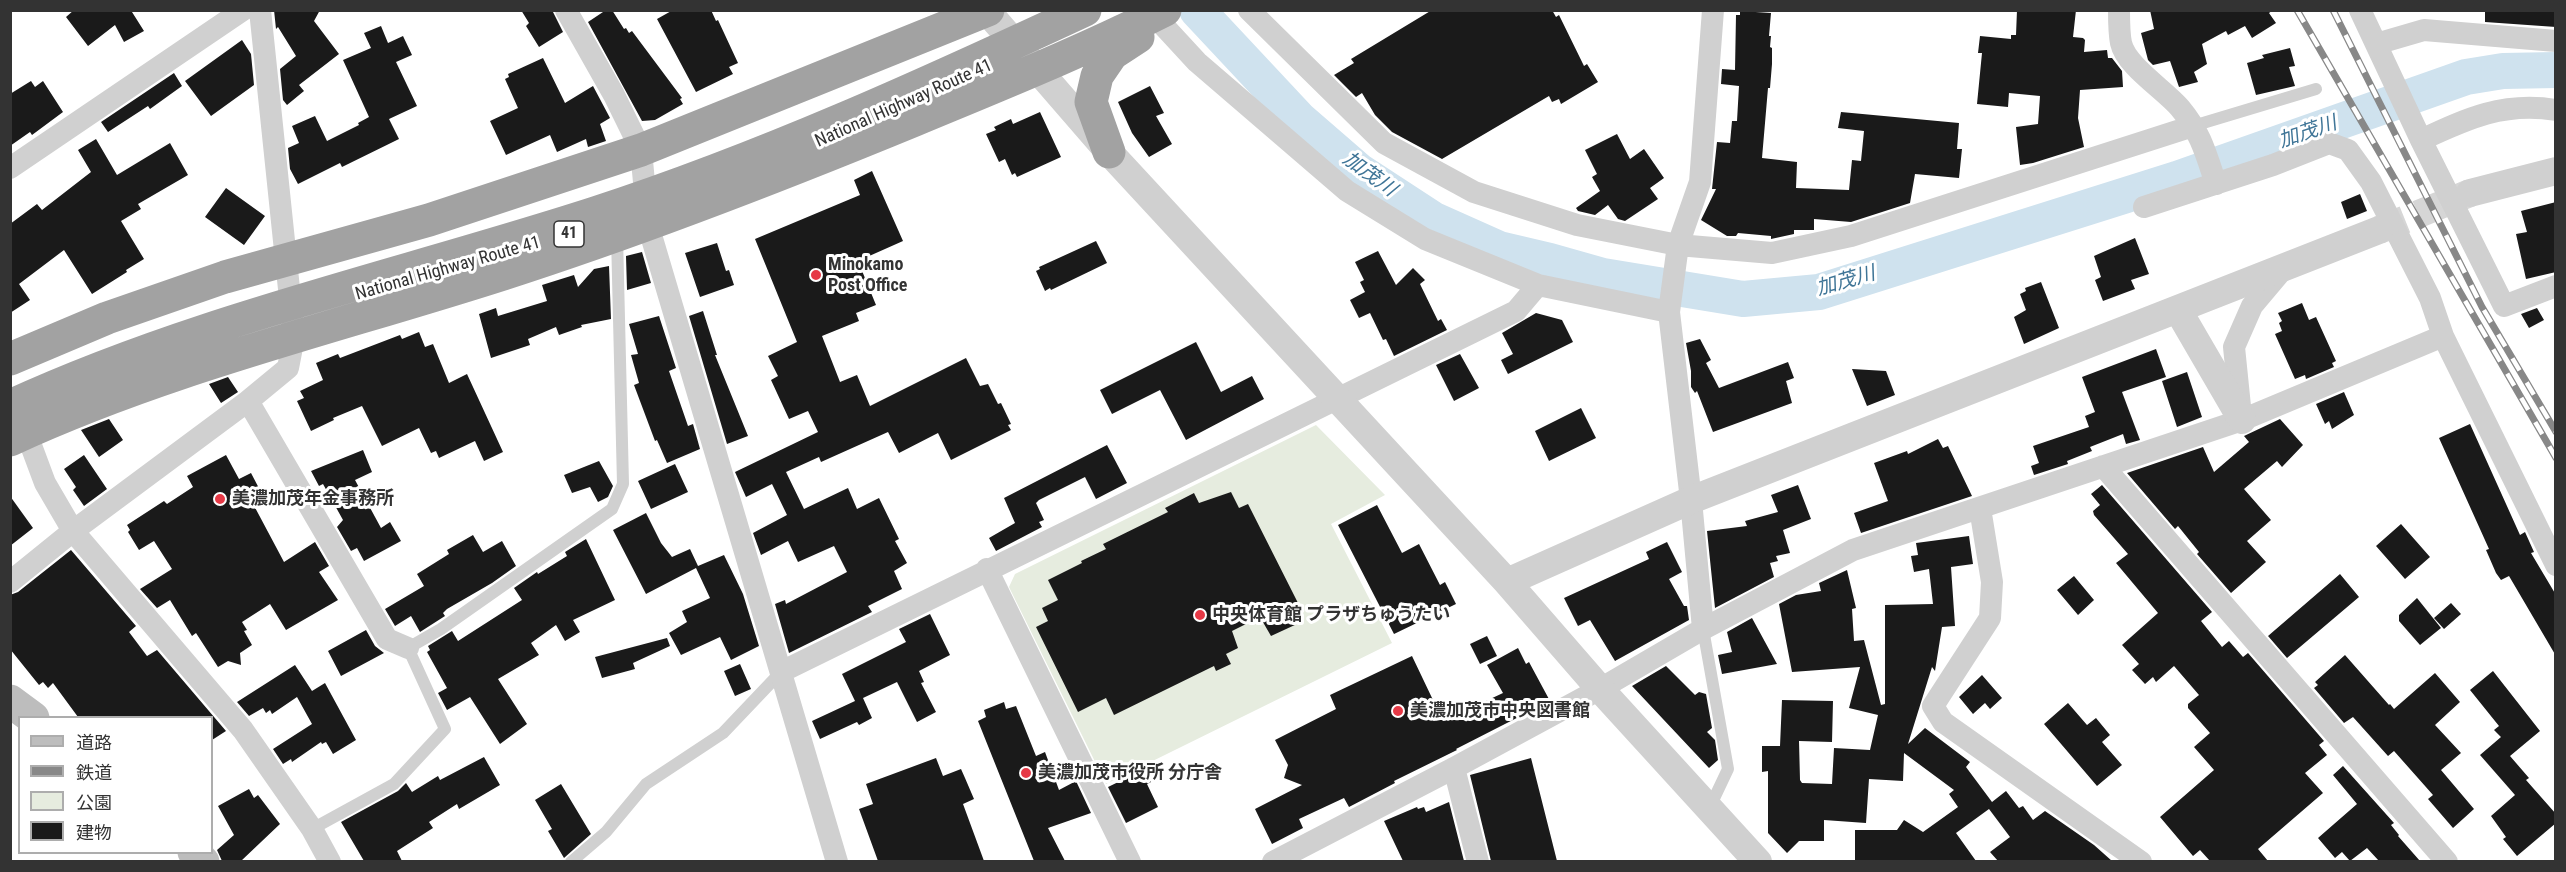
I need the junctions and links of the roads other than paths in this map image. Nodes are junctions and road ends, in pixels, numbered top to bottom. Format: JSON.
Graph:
{"nodes":[{"id":1,"x":243,"y":10,"type":"edge"},
{"id":2,"x":260,"y":10,"type":"edge"},
{"id":3,"x":566,"y":10,"type":"edge"},
{"id":4,"x":924,"y":10,"type":"edge"},
{"id":5,"x":1085,"y":10,"type":"edge"},
{"id":6,"x":1113,"y":10,"type":"edge"},
{"id":7,"x":1249,"y":10,"type":"edge"},
{"id":8,"x":1713,"y":10,"type":"edge"},
{"id":9,"x":2119,"y":10,"type":"edge"},
{"id":10,"x":2360,"y":10,"type":"edge"},
{"id":11,"x":987,"y":11,"type":"edge"},
{"id":12,"x":1156,"y":12,"type":"edge"},
{"id":13,"x":2556,"y":41,"type":"edge"},
{"id":14,"x":906,"y":44,"type":"junction"},
{"id":15,"x":2379,"y":50,"type":"junction"},
{"id":16,"x":1036,"y":70,"type":"junction"},
{"id":17,"x":2316,"y":89,"type":"dead end"},
{"id":18,"x":747,"y":107,"type":"junction"},
{"id":19,"x":2556,"y":110,"type":"edge"},
{"id":20,"x":2416,"y":130,"type":"junction"},
{"id":21,"x":2198,"y":133,"type":"junction"},
{"id":22,"x":641,"y":150,"type":"junction"},
{"id":23,"x":1109,"y":152,"type":"junction"},
{"id":24,"x":10,"y":168,"type":"edge"},
{"id":25,"x":2556,"y":171,"type":"edge"},
{"id":26,"x":2215,"y":180,"type":"junction"},
{"id":27,"x":2465,"y":204,"type":"junction"},
{"id":28,"x":2144,"y":207,"type":"dead end"},
{"id":29,"x":648,"y":225,"type":"junction"},
{"id":30,"x":2379,"y":230,"type":"tunnel mouth"},
{"id":31,"x":617,"y":235,"type":"junction"},
{"id":32,"x":1678,"y":245,"type":"junction"},
{"id":33,"x":285,"y":259,"type":"junction"},
{"id":34,"x":2284,"y":268,"type":"junction"},
{"id":35,"x":1538,"y":285,"type":"junction"},
{"id":36,"x":2556,"y":286,"type":"edge"},
{"id":37,"x":2178,"y":310,"type":"junction"},
{"id":38,"x":1669,"y":312,"type":"junction"},
{"id":39,"x":2443,"y":336,"type":"junction"},
{"id":40,"x":294,"y":338,"type":"junction"},
{"id":41,"x":259,"y":348,"type":"junction"},
{"id":42,"x":10,"y":359,"type":"edge"},
{"id":43,"x":271,"y":382,"type":"junction"},
{"id":44,"x":1335,"y":398,"type":"junction"},
{"id":45,"x":248,"y":401,"type":"junction"},
{"id":46,"x":2242,"y":420,"type":"junction"},
{"id":47,"x":14,"y":421,"type":"edge"},
{"id":48,"x":2103,"y":466,"type":"junction"},
{"id":49,"x":1691,"y":500,"type":"junction"},
{"id":50,"x":1980,"y":508,"type":"junction"},
{"id":51,"x":73,"y":531,"type":"junction"},
{"id":52,"x":2556,"y":565,"type":"edge"},
{"id":53,"x":987,"y":569,"type":"junction"},
{"id":54,"x":10,"y":582,"type":"edge"},
{"id":55,"x":1507,"y":582,"type":"junction"},
{"id":56,"x":1703,"y":629,"type":"junction"},
{"id":57,"x":408,"y":648,"type":"junction"},
{"id":58,"x":781,"y":672,"type":"junction"},
{"id":59,"x":1600,"y":689,"type":"junction"},
{"id":60,"x":10,"y":701,"type":"edge"},
{"id":61,"x":32,"y":716,"type":"edge"},
{"id":62,"x":1454,"y":768,"type":"junction"},
{"id":63,"x":1710,"y":807,"type":"junction"},
{"id":64,"x":312,"y":829,"type":"junction"},
{"id":65,"x":1745,"y":856,"type":"edge"},
{"id":66,"x":330,"y":861,"type":"edge"},
{"id":67,"x":572,"y":861,"type":"edge"},
{"id":68,"x":837,"y":861,"type":"edge"},
{"id":69,"x":1130,"y":861,"type":"edge"},
{"id":70,"x":1273,"y":861,"type":"edge"},
{"id":71,"x":1478,"y":861,"type":"edge"},
{"id":72,"x":2141,"y":861,"type":"edge"},
{"id":73,"x":2447,"y":861,"type":"edge"}],
"edges":[{"from":1,"to":24,"type":"street"},
{"from":2,"to":33,"type":"street"},
{"from":3,"to":22,"type":"street"},
{"from":4,"to":14,"type":"highway"},
{"from":5,"to":47,"type":"highway","name":"National Highway Route 41","number":"41"},
{"from":6,"to":47,"type":"highway","name":"National Highway Route 41","number":"41"},
{"from":7,"to":32,"type":"street"},
{"from":8,"to":32,"type":"street"},
{"from":9,"to":21,"type":"street"},
{"from":10,"to":15,"type":"street"},
{"from":11,"to":12,"type":"highway"},
{"from":11,"to":14,"type":"highway"},
{"from":11,"to":16,"type":"street"},
{"from":12,"to":16,"type":"highway"},
{"from":12,"to":23,"type":"highway"},
{"from":12,"to":35,"type":"street"},
{"from":13,"to":15,"type":"street"},
{"from":14,"to":18,"type":"highway"},
{"from":15,"to":20,"type":"street"},
{"from":16,"to":18,"type":"highway"},
{"from":16,"to":23,"type":"street"},
{"from":16,"to":29,"type":"highway"},
{"from":17,"to":21,"type":"lane"},
{"from":18,"to":22,"type":"highway"},
{"from":19,"to":20,"type":"street"},
{"from":20,"to":27,"type":"street"},
{"from":21,"to":26,"type":"street"},
{"from":21,"to":32,"type":"street"},
{"from":22,"to":29,"type":"street"},
{"from":22,"to":33,"type":"highway"},
{"from":23,"to":44,"type":"street"},
{"from":25,"to":27,"type":"street"},
{"from":26,"to":28,"type":"street"},
{"from":26,"to":39,"type":"street"},
{"from":27,"to":36,"type":"street"},
{"from":29,"to":31,"type":"highway"},
{"from":29,"to":58,"type":"street"},
{"from":30,"to":34,"type":"street"},
{"from":31,"to":40,"type":"highway"},
{"from":31,"to":57,"type":"lane"},
{"from":32,"to":38,"type":"street"},
{"from":33,"to":40,"type":"street"},
{"from":33,"to":42,"type":"highway"},
{"from":34,"to":37,"type":"street"},
{"from":34,"to":46,"type":"street"},
{"from":35,"to":38,"type":"street"},
{"from":35,"to":44,"type":"street"},
{"from":37,"to":46,"type":"street"},
{"from":37,"to":49,"type":"street"},
{"from":38,"to":49,"type":"street"},
{"from":39,"to":46,"type":"street"},
{"from":39,"to":52,"type":"street"},
{"from":40,"to":41,"type":"highway"},
{"from":40,"to":43,"type":"street"},
{"from":41,"to":43,"type":"street"},
{"from":41,"to":47,"type":"highway"},
{"from":43,"to":45,"type":"street"},
{"from":44,"to":53,"type":"street"},
{"from":44,"to":55,"type":"street"},
{"from":45,"to":51,"type":"street"},
{"from":45,"to":57,"type":"street"},
{"from":46,"to":48,"type":"street"},
{"from":47,"to":51,"type":"street"},
{"from":48,"to":50,"type":"street"},
{"from":48,"to":73,"type":"street"},
{"from":49,"to":55,"type":"street"},
{"from":49,"to":56,"type":"street"},
{"from":50,"to":56,"type":"street"},
{"from":50,"to":72,"type":"street"},
{"from":51,"to":54,"type":"street"},
{"from":51,"to":64,"type":"street"},
{"from":53,"to":58,"type":"street"},
{"from":53,"to":69,"type":"street"},
{"from":55,"to":59,"type":"street"},
{"from":56,"to":59,"type":"street"},
{"from":56,"to":63,"type":"lane"},
{"from":57,"to":64,"type":"lane"},
{"from":58,"to":67,"type":"lane"},
{"from":58,"to":68,"type":"street"},
{"from":59,"to":62,"type":"street"},
{"from":59,"to":63,"type":"street"},
{"from":60,"to":61,"type":"main road"},
{"from":62,"to":70,"type":"street"},
{"from":62,"to":71,"type":"street"},
{"from":63,"to":65,"type":"street"},
{"from":64,"to":66,"type":"street"}]}
